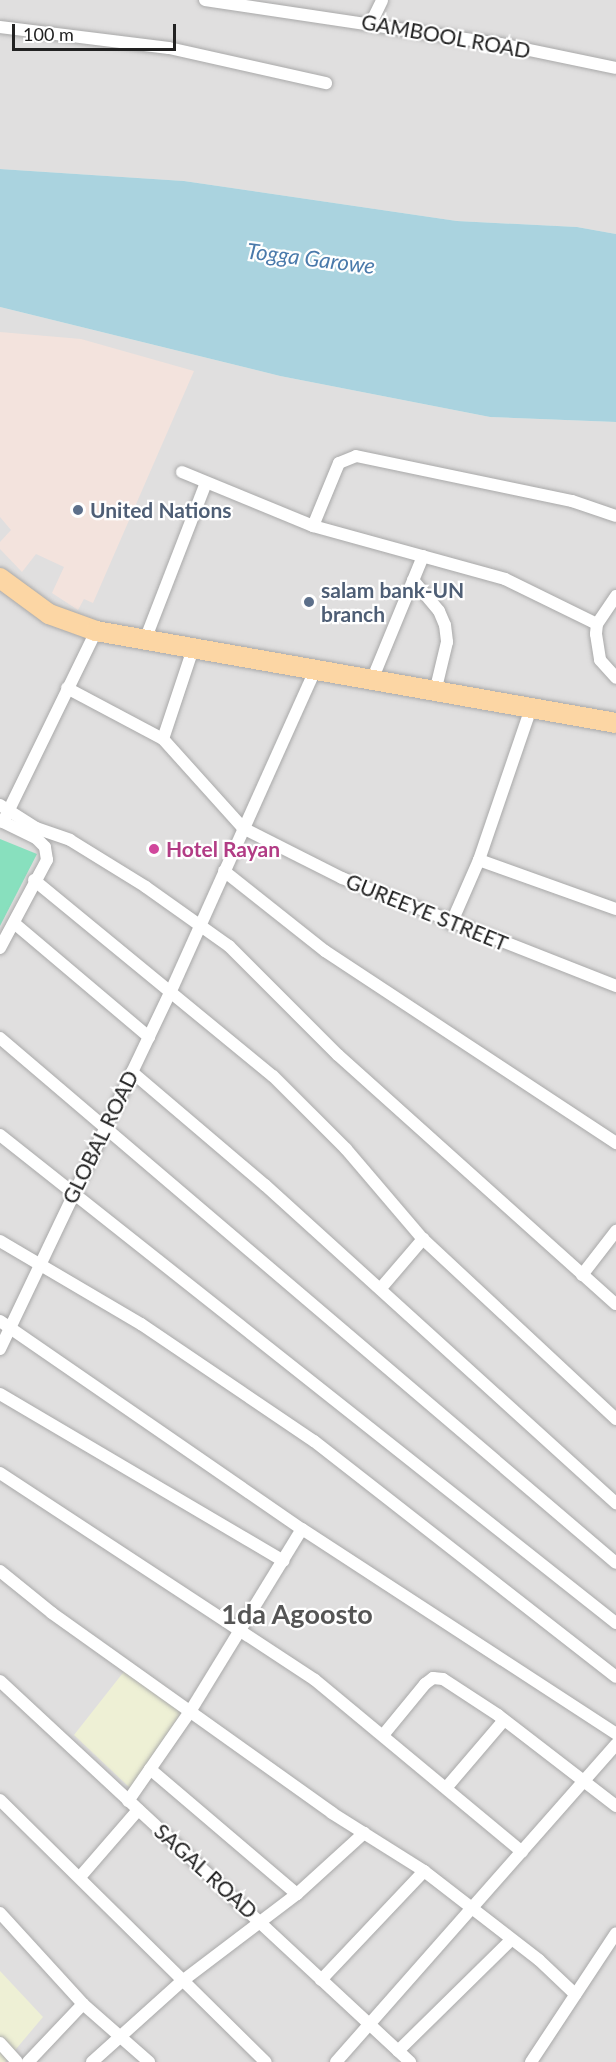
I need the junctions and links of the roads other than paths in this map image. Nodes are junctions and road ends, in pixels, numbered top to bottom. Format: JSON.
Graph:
{"nodes":[{"id":1,"x":205,"y":0,"type":"edge"},
{"id":2,"x":382,"y":0,"type":"edge"},
{"id":3,"x":371,"y":22,"type":"junction"},
{"id":4,"x":0,"y":27,"type":"edge"},
{"id":5,"x":616,"y":68,"type":"edge"},
{"id":6,"x":326,"y":83,"type":"dead end"},
{"id":7,"x":182,"y":472,"type":"dead end"},
{"id":8,"x":206,"y":483,"type":"junction"},
{"id":9,"x":616,"y":516,"type":"edge"},
{"id":10,"x":313,"y":526,"type":"junction"},
{"id":11,"x":423,"y":556,"type":"junction"},
{"id":12,"x":0,"y":578,"type":"edge"},
{"id":13,"x":413,"y":580,"type":"junction"},
{"id":14,"x":616,"y":596,"type":"edge"},
{"id":15,"x":597,"y":624,"type":"junction"},
{"id":16,"x":96,"y":631,"type":"junction"},
{"id":17,"x":145,"y":640,"type":"junction"},
{"id":18,"x":193,"y":649,"type":"junction"},
{"id":19,"x":315,"y":670,"type":"junction"},
{"id":20,"x":616,"y":678,"type":"edge"},
{"id":21,"x":372,"y":680,"type":"junction"},
{"id":22,"x":67,"y":688,"type":"junction"},
{"id":23,"x":435,"y":692,"type":"junction"},
{"id":24,"x":531,"y":708,"type":"junction"},
{"id":25,"x":616,"y":723,"type":"edge"},
{"id":26,"x":163,"y":739,"type":"junction"},
{"id":27,"x":3,"y":815,"type":"edge"},
{"id":28,"x":243,"y":828,"type":"junction"},
{"id":29,"x":479,"y":860,"type":"junction"},
{"id":30,"x":224,"y":871,"type":"junction"},
{"id":31,"x":34,"y":880,"type":"junction"},
{"id":32,"x":616,"y":909,"type":"edge"},
{"id":33,"x":14,"y":923,"type":"junction"},
{"id":34,"x":451,"y":924,"type":"junction"},
{"id":35,"x":201,"y":925,"type":"junction"},
{"id":36,"x":0,"y":948,"type":"edge"},
{"id":37,"x":616,"y":986,"type":"edge"},
{"id":38,"x":170,"y":993,"type":"junction"},
{"id":39,"x":149,"y":1037,"type":"junction"},
{"id":40,"x":0,"y":1038,"type":"edge"},
{"id":41,"x":132,"y":1072,"type":"junction"},
{"id":42,"x":106,"y":1125,"type":"junction"},
{"id":43,"x":0,"y":1135,"type":"edge"},
{"id":44,"x":616,"y":1143,"type":"edge"},
{"id":45,"x":73,"y":1192,"type":"junction"},
{"id":46,"x":616,"y":1231,"type":"edge"},
{"id":47,"x":423,"y":1239,"type":"junction"},
{"id":48,"x":0,"y":1241,"type":"edge"},
{"id":49,"x":39,"y":1267,"type":"junction"},
{"id":50,"x":582,"y":1275,"type":"junction"},
{"id":51,"x":381,"y":1288,"type":"junction"},
{"id":52,"x":616,"y":1304,"type":"edge"},
{"id":53,"x":0,"y":1321,"type":"edge"},
{"id":54,"x":11,"y":1329,"type":"junction"},
{"id":55,"x":0,"y":1349,"type":"edge"},
{"id":56,"x":0,"y":1394,"type":"edge"},
{"id":57,"x":616,"y":1419,"type":"edge"},
{"id":58,"x":0,"y":1473,"type":"edge"},
{"id":59,"x":616,"y":1503,"type":"edge"},
{"id":60,"x":302,"y":1529,"type":"junction"},
{"id":61,"x":283,"y":1561,"type":"junction"},
{"id":62,"x":616,"y":1563,"type":"edge"},
{"id":63,"x":0,"y":1571,"type":"edge"},
{"id":64,"x":616,"y":1623,"type":"edge"},
{"id":65,"x":241,"y":1628,"type":"junction"},
{"id":66,"x":616,"y":1677,"type":"edge"},
{"id":67,"x":0,"y":1681,"type":"edge"},
{"id":68,"x":191,"y":1710,"type":"junction"},
{"id":69,"x":504,"y":1720,"type":"junction"},
{"id":70,"x":384,"y":1734,"type":"junction"},
{"id":71,"x":616,"y":1734,"type":"edge"},
{"id":72,"x":616,"y":1744,"type":"edge"},
{"id":73,"x":150,"y":1769,"type":"junction"},
{"id":74,"x":585,"y":1783,"type":"junction"},
{"id":75,"x":446,"y":1788,"type":"junction"},
{"id":76,"x":0,"y":1800,"type":"edge"},
{"id":77,"x":133,"y":1805,"type":"junction"},
{"id":78,"x":616,"y":1806,"type":"edge"},
{"id":79,"x":364,"y":1833,"type":"junction"},
{"id":80,"x":522,"y":1852,"type":"junction"},
{"id":81,"x":424,"y":1871,"type":"junction"},
{"id":82,"x":81,"y":1877,"type":"junction"},
{"id":83,"x":297,"y":1894,"type":"junction"},
{"id":84,"x":470,"y":1909,"type":"junction"},
{"id":85,"x":0,"y":1913,"type":"edge"},
{"id":86,"x":261,"y":1921,"type":"junction"},
{"id":87,"x":616,"y":1934,"type":"edge"},
{"id":88,"x":512,"y":1940,"type":"junction"},
{"id":89,"x":321,"y":1980,"type":"junction"},
{"id":90,"x":181,"y":1982,"type":"junction"},
{"id":91,"x":575,"y":1994,"type":"junction"},
{"id":92,"x":83,"y":2004,"type":"junction"},
{"id":93,"x":367,"y":2023,"type":"junction"},
{"id":94,"x":122,"y":2036,"type":"junction"},
{"id":95,"x":0,"y":2043,"type":"edge"},
{"id":96,"x":398,"y":2051,"type":"junction"},
{"id":97,"x":17,"y":2062,"type":"edge"},
{"id":98,"x":28,"y":2062,"type":"edge"},
{"id":99,"x":92,"y":2062,"type":"edge"},
{"id":100,"x":149,"y":2062,"type":"edge"},
{"id":101,"x":266,"y":2062,"type":"edge"},
{"id":102,"x":336,"y":2062,"type":"edge"},
{"id":103,"x":410,"y":2062,"type":"edge"},
{"id":104,"x":531,"y":2062,"type":"edge"}],
"edges":[{"from":1,"to":3,"type":"street","name":"GAMBOOL ROAD"},
{"from":2,"to":3,"type":"street"},
{"from":3,"to":5,"type":"street","name":"GAMBOOL ROAD"},
{"from":4,"to":6,"type":"street"},
{"from":7,"to":8,"type":"street"},
{"from":8,"to":10,"type":"street"},
{"from":8,"to":17,"type":"street"},
{"from":9,"to":10,"type":"street"},
{"from":10,"to":11,"type":"street"},
{"from":11,"to":13,"type":"street"},
{"from":11,"to":15,"type":"street"},
{"from":12,"to":16,"type":"main road"},
{"from":13,"to":21,"type":"street"},
{"from":13,"to":23,"type":"street"},
{"from":14,"to":15,"type":"street"},
{"from":15,"to":20,"type":"street"},
{"from":16,"to":17,"type":"main road"},
{"from":16,"to":22,"type":"street"},
{"from":17,"to":18,"type":"main road"},
{"from":18,"to":19,"type":"main road"},
{"from":18,"to":26,"type":"street"},
{"from":19,"to":21,"type":"main road"},
{"from":19,"to":28,"type":"street","name":"GLOBAL ROAD"},
{"from":21,"to":23,"type":"main road"},
{"from":22,"to":26,"type":"street"},
{"from":22,"to":27,"type":"street"},
{"from":23,"to":24,"type":"main road"},
{"from":24,"to":25,"type":"main road"},
{"from":24,"to":29,"type":"street"},
{"from":26,"to":28,"type":"street"},
{"from":27,"to":31,"type":"street"},
{"from":27,"to":35,"type":"street"},
{"from":28,"to":30,"type":"street","name":"GLOBAL ROAD"},
{"from":28,"to":34,"type":"street","name":"GUREEYE STREET"},
{"from":29,"to":32,"type":"street"},
{"from":29,"to":34,"type":"street"},
{"from":30,"to":35,"type":"street","name":"GLOBAL ROAD"},
{"from":30,"to":44,"type":"street"},
{"from":31,"to":33,"type":"street"},
{"from":31,"to":38,"type":"street"},
{"from":33,"to":36,"type":"street"},
{"from":33,"to":39,"type":"street"},
{"from":34,"to":37,"type":"street","name":"GUREEYE STREET"},
{"from":35,"to":38,"type":"street","name":"GLOBAL ROAD"},
{"from":35,"to":50,"type":"street"},
{"from":38,"to":39,"type":"street","name":"GLOBAL ROAD"},
{"from":38,"to":47,"type":"street"},
{"from":39,"to":41,"type":"street","name":"GLOBAL ROAD"},
{"from":40,"to":42,"type":"street"},
{"from":41,"to":42,"type":"street","name":"GLOBAL ROAD"},
{"from":41,"to":51,"type":"street"},
{"from":42,"to":45,"type":"street","name":"GLOBAL ROAD"},
{"from":42,"to":62,"type":"street"},
{"from":43,"to":45,"type":"street"},
{"from":45,"to":49,"type":"street","name":"GLOBAL ROAD"},
{"from":45,"to":64,"type":"street"},
{"from":46,"to":50,"type":"street"},
{"from":47,"to":51,"type":"street"},
{"from":47,"to":57,"type":"street"},
{"from":48,"to":49,"type":"street"},
{"from":49,"to":54,"type":"street","name":"GLOBAL ROAD"},
{"from":49,"to":66,"type":"street"},
{"from":50,"to":52,"type":"street"},
{"from":51,"to":59,"type":"street"},
{"from":53,"to":54,"type":"street"},
{"from":54,"to":55,"type":"street","name":"GLOBAL ROAD"},
{"from":54,"to":60,"type":"street"},
{"from":56,"to":61,"type":"street"},
{"from":58,"to":65,"type":"street"},
{"from":60,"to":61,"type":"street"},
{"from":60,"to":71,"type":"street"},
{"from":61,"to":65,"type":"street"},
{"from":63,"to":68,"type":"street"},
{"from":65,"to":68,"type":"street"},
{"from":65,"to":70,"type":"street"},
{"from":67,"to":77,"type":"street","name":"SAGAL ROAD"},
{"from":68,"to":73,"type":"street"},
{"from":68,"to":79,"type":"street"},
{"from":69,"to":70,"type":"street"},
{"from":69,"to":74,"type":"street"},
{"from":69,"to":75,"type":"street"},
{"from":70,"to":75,"type":"street"},
{"from":72,"to":74,"type":"street"},
{"from":73,"to":77,"type":"street"},
{"from":73,"to":83,"type":"street"},
{"from":74,"to":78,"type":"street"},
{"from":74,"to":80,"type":"street"},
{"from":75,"to":80,"type":"street"},
{"from":76,"to":82,"type":"street"},
{"from":77,"to":82,"type":"street"},
{"from":77,"to":86,"type":"street","name":"SAGAL ROAD"},
{"from":79,"to":81,"type":"street"},
{"from":79,"to":83,"type":"street"},
{"from":80,"to":84,"type":"street"},
{"from":81,"to":84,"type":"street"},
{"from":81,"to":89,"type":"street"},
{"from":82,"to":90,"type":"street"},
{"from":83,"to":86,"type":"street"},
{"from":84,"to":88,"type":"street"},
{"from":84,"to":93,"type":"street"},
{"from":85,"to":92,"type":"street"},
{"from":86,"to":89,"type":"street","name":"SAGAL ROAD"},
{"from":86,"to":90,"type":"street"},
{"from":87,"to":91,"type":"street"},
{"from":88,"to":91,"type":"street"},
{"from":88,"to":96,"type":"street"},
{"from":89,"to":93,"type":"street","name":"SAGAL ROAD"},
{"from":90,"to":94,"type":"street"},
{"from":90,"to":101,"type":"street"},
{"from":91,"to":104,"type":"street"},
{"from":92,"to":94,"type":"street"},
{"from":92,"to":98,"type":"street"},
{"from":93,"to":96,"type":"street","name":"SAGAL ROAD"},
{"from":93,"to":102,"type":"street"},
{"from":94,"to":99,"type":"street"},
{"from":94,"to":100,"type":"street"},
{"from":95,"to":97,"type":"street"},
{"from":96,"to":103,"type":"street","name":"SAGAL ROAD"}]}
